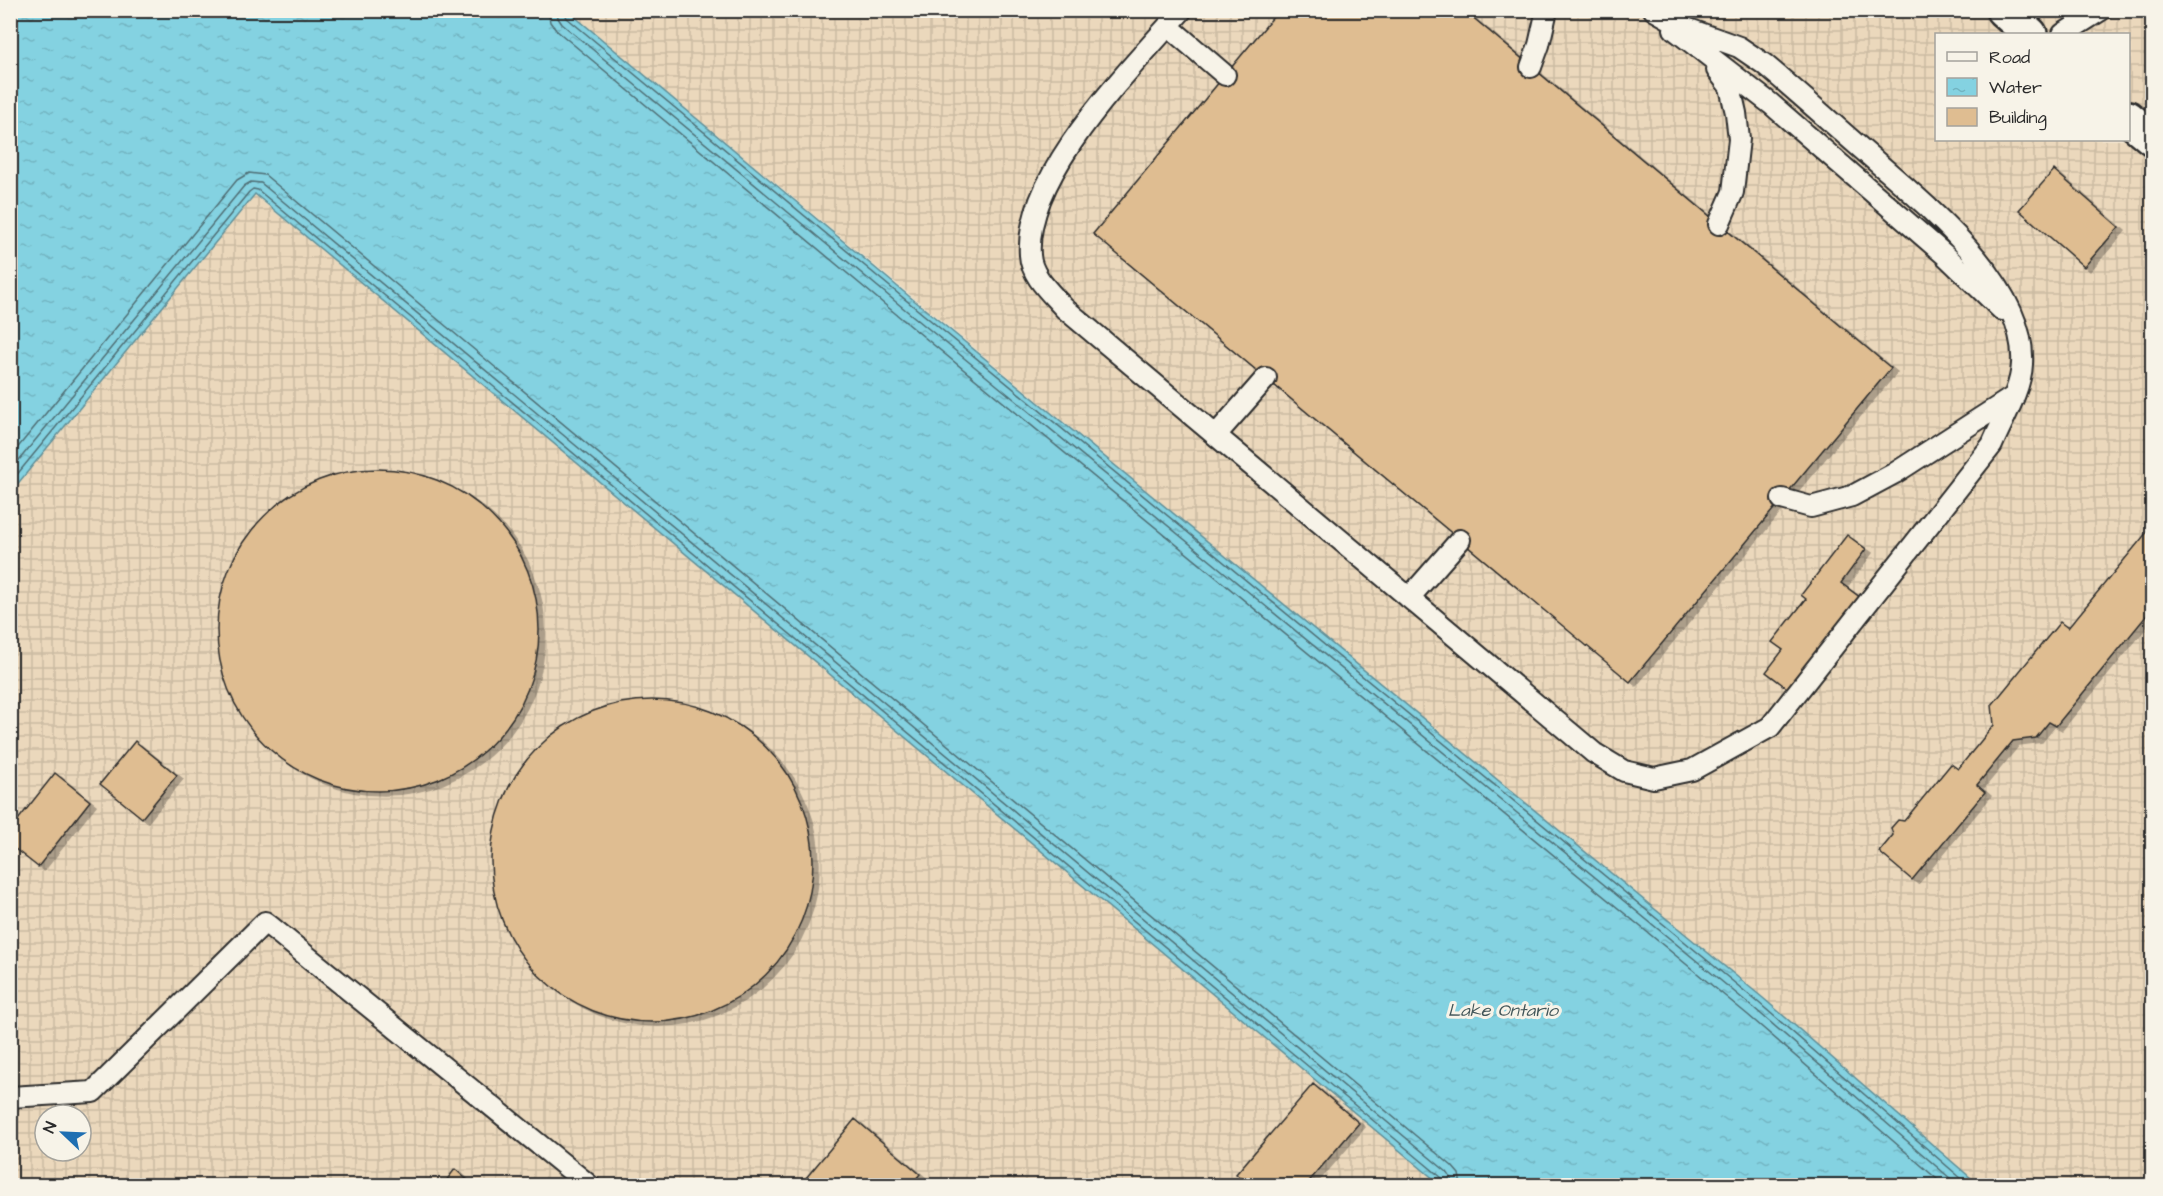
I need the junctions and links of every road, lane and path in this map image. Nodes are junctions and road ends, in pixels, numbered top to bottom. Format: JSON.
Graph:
{"nodes":[{"id":1,"x":1182,"y":10,"type":"edge"},
{"id":2,"x":1547,"y":10,"type":"edge"},
{"id":3,"x":1649,"y":10,"type":"edge"},
{"id":4,"x":1654,"y":10,"type":"edge"},
{"id":5,"x":2003,"y":10,"type":"edge"},
{"id":6,"x":2101,"y":10,"type":"edge"},
{"id":7,"x":1168,"y":26,"type":"junction"},
{"id":8,"x":2029,"y":33,"type":"edge"},
{"id":9,"x":2064,"y":33,"type":"edge"},
{"id":10,"x":1704,"y":53,"type":"junction"},
{"id":11,"x":1531,"y":67,"type":"dead end"},
{"id":12,"x":1225,"y":75,"type":"dead end"},
{"id":13,"x":2130,"y":120,"type":"edge"},
{"id":14,"x":2152,"y":138,"type":"edge"},
{"id":15,"x":1719,"y":224,"type":"dead end"},
{"id":16,"x":2018,"y":332,"type":"junction"},
{"id":17,"x":1266,"y":378,"type":"dead end"},
{"id":18,"x":2013,"y":397,"type":"junction"},
{"id":19,"x":1215,"y":435,"type":"junction"},
{"id":20,"x":1782,"y":499,"type":"dead end"},
{"id":21,"x":1460,"y":540,"type":"dead end"},
{"id":22,"x":1409,"y":598,"type":"junction"},
{"id":23,"x":10,"y":1097,"type":"edge"},
{"id":24,"x":590,"y":1185,"type":"edge"}],
"edges":[{"from":1,"to":7,"type":"lane"},
{"from":2,"to":11,"type":"lane"},
{"from":3,"to":10,"type":"lane"},
{"from":4,"to":16,"type":"lane"},
{"from":5,"to":8,"type":"street"},
{"from":6,"to":9,"type":"lane"},
{"from":7,"to":12,"type":"lane"},
{"from":7,"to":19,"type":"lane"},
{"from":10,"to":15,"type":"lane"},
{"from":10,"to":16,"type":"lane"},
{"from":13,"to":14,"type":"street"},
{"from":16,"to":18,"type":"lane"},
{"from":17,"to":19,"type":"lane"},
{"from":18,"to":20,"type":"lane"},
{"from":18,"to":22,"type":"lane"},
{"from":19,"to":22,"type":"lane"},
{"from":21,"to":22,"type":"lane"},
{"from":23,"to":24,"type":"lane"}]}
